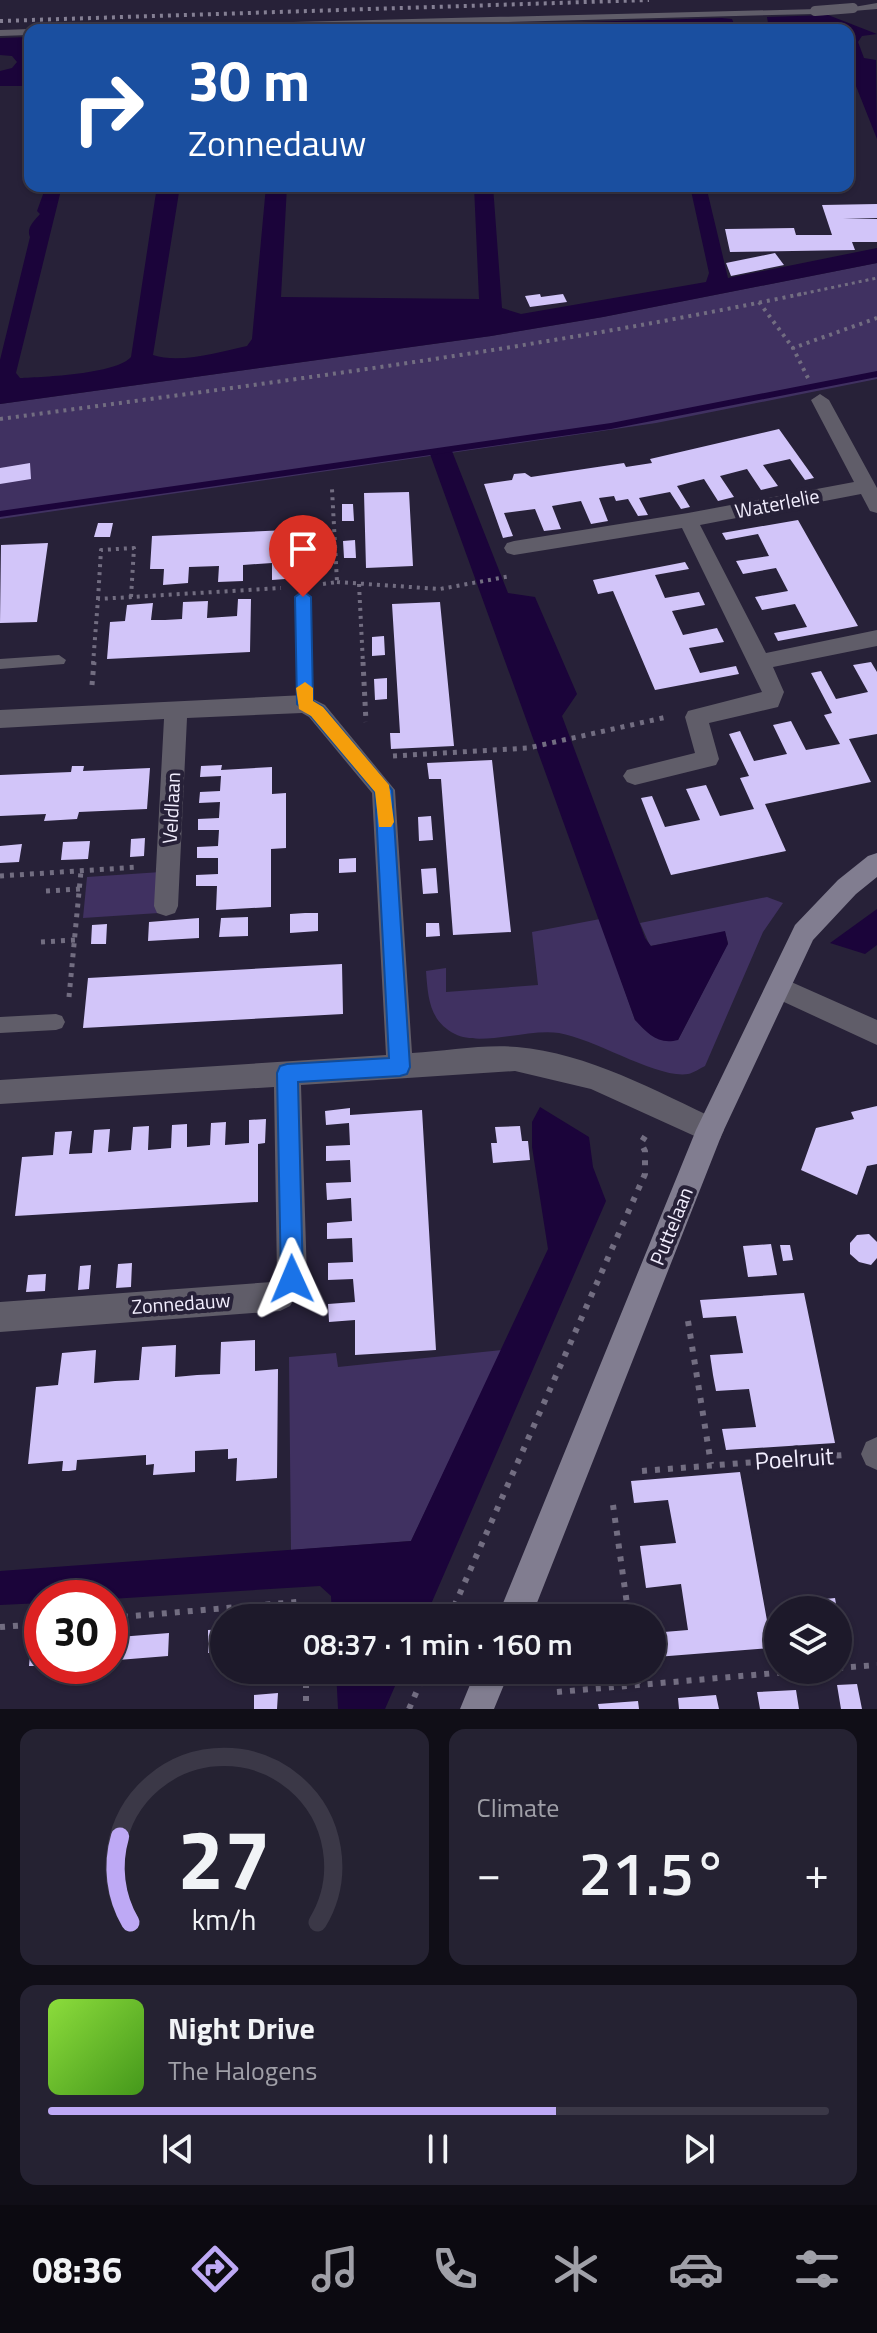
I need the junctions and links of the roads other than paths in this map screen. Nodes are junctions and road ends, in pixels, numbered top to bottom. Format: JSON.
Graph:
{"nodes":[{"id":1,"x":877,"y":6,"type":"edge"},
{"id":2,"x":318,"y":24,"type":"edge"},
{"id":3,"x":24,"y":32,"type":"edge"},
{"id":4,"x":0,"y":33,"type":"edge"},
{"id":5,"x":820,"y":400,"type":"dead end"},
{"id":6,"x":866,"y":486,"type":"junction"},
{"id":7,"x":877,"y":506,"type":"edge"},
{"id":8,"x":688,"y":520,"type":"junction"},
{"id":9,"x":514,"y":548,"type":"dead end"},
{"id":10,"x":303,"y":592,"type":"road end"},
{"id":11,"x":877,"y":638,"type":"edge"},
{"id":12,"x":59,"y":660,"type":"dead end"},
{"id":13,"x":760,"y":662,"type":"junction"},
{"id":14,"x":0,"y":664,"type":"edge"},
{"id":15,"x":305,"y":704,"type":"junction"},
{"id":16,"x":176,"y":710,"type":"junction"},
{"id":17,"x":0,"y":719,"type":"edge"},
{"id":18,"x":635,"y":776,"type":"dead end"},
{"id":19,"x":877,"y":863,"type":"edge"},
{"id":20,"x":166,"y":906,"type":"dead end"},
{"id":21,"x":780,"y":988,"type":"junction"},
{"id":22,"x":56,"y":1022,"type":"road end"},
{"id":23,"x":0,"y":1025,"type":"edge"},
{"id":24,"x":877,"y":1033,"type":"edge"},
{"id":25,"x":400,"y":1067,"type":"junction"},
{"id":26,"x":287,"y":1073,"type":"junction"},
{"id":27,"x":0,"y":1092,"type":"edge"},
{"id":28,"x":710,"y":1130,"type":"junction"},
{"id":29,"x":0,"y":1317,"type":"edge"},
{"id":30,"x":520,"y":1604,"type":"edge"},
{"id":31,"x":487,"y":1684,"type":"edge"},
{"id":32,"x":477,"y":1709,"type":"edge"}],
"edges":[{"from":1,"to":2,"type":"lane","bridge":true},
{"from":3,"to":4,"type":"lane"},
{"from":5,"to":6,"type":"street"},
{"from":6,"to":7,"type":"street"},
{"from":6,"to":8,"type":"street","name":"Waterlelie"},
{"from":8,"to":9,"type":"street","name":"Waterlelie"},
{"from":8,"to":13,"type":"street"},
{"from":10,"to":15,"type":"lane"},
{"from":11,"to":13,"type":"street"},
{"from":12,"to":14,"type":"lane"},
{"from":13,"to":18,"type":"street"},
{"from":15,"to":16,"type":"street"},
{"from":15,"to":25,"type":"street"},
{"from":16,"to":17,"type":"street"},
{"from":16,"to":20,"type":"street","name":"Veldlaan"},
{"from":19,"to":21,"type":"street","name":"Puttelaan"},
{"from":21,"to":24,"type":"street"},
{"from":21,"to":28,"type":"street","name":"Puttelaan"},
{"from":22,"to":23,"type":"lane"},
{"from":25,"to":26,"type":"street"},
{"from":25,"to":28,"type":"street"},
{"from":26,"to":27,"type":"street"},
{"from":26,"to":29,"type":"street","name":"Zonnedauw"},
{"from":28,"to":30,"type":"street","name":"Puttelaan"},
{"from":31,"to":32,"type":"street"}]}
